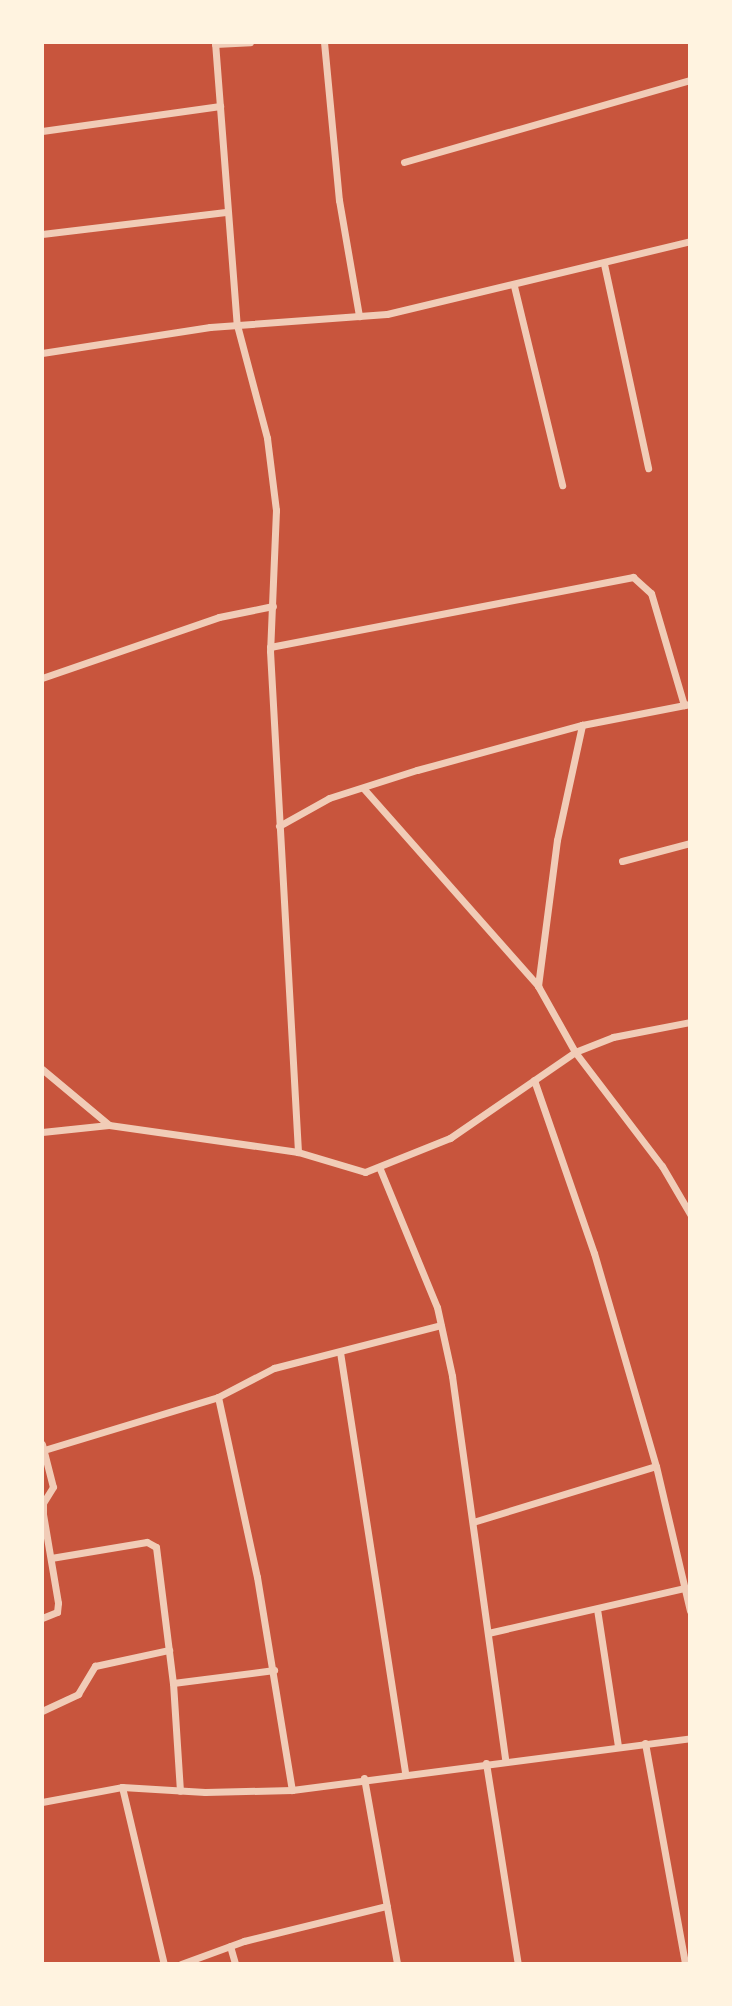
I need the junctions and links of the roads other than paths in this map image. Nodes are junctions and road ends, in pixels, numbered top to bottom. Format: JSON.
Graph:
{"nodes":[{"id":1,"x":250,"y":42,"type":"edge"},
{"id":2,"x":324,"y":42,"type":"edge"},
{"id":3,"x":215,"y":43,"type":"edge"},
{"id":4,"x":690,"y":80,"type":"edge"},
{"id":5,"x":220,"y":106,"type":"junction"},
{"id":6,"x":42,"y":131,"type":"edge"},
{"id":7,"x":404,"y":162,"type":"dead end"},
{"id":8,"x":226,"y":212,"type":"junction"},
{"id":9,"x":42,"y":234,"type":"edge"},
{"id":10,"x":690,"y":241,"type":"edge"},
{"id":11,"x":604,"y":264,"type":"junction"},
{"id":12,"x":514,"y":286,"type":"junction"},
{"id":13,"x":359,"y":316,"type":"junction"},
{"id":14,"x":237,"y":326,"type":"junction"},
{"id":15,"x":42,"y":353,"type":"edge"},
{"id":16,"x":648,"y":468,"type":"dead end"},
{"id":17,"x":562,"y":485,"type":"dead end"},
{"id":18,"x":273,"y":606,"type":"junction"},
{"id":19,"x":270,"y":647,"type":"junction"},
{"id":20,"x":42,"y":678,"type":"edge"},
{"id":21,"x":687,"y":705,"type":"edge"},
{"id":22,"x":582,"y":725,"type":"junction"},
{"id":23,"x":364,"y":789,"type":"junction"},
{"id":24,"x":279,"y":826,"type":"junction"},
{"id":25,"x":690,"y":843,"type":"edge"},
{"id":26,"x":622,"y":861,"type":"dead end"},
{"id":27,"x":538,"y":986,"type":"junction"},
{"id":28,"x":690,"y":1022,"type":"edge"},
{"id":29,"x":575,"y":1052,"type":"junction"},
{"id":30,"x":42,"y":1069,"type":"edge"},
{"id":31,"x":534,"y":1080,"type":"junction"},
{"id":32,"x":109,"y":1125,"type":"junction"},
{"id":33,"x":42,"y":1132,"type":"edge"},
{"id":34,"x":298,"y":1152,"type":"junction"},
{"id":35,"x":380,"y":1169,"type":"junction"},
{"id":36,"x":690,"y":1214,"type":"edge"},
{"id":37,"x":441,"y":1325,"type":"junction"},
{"id":38,"x":340,"y":1352,"type":"junction"},
{"id":39,"x":218,"y":1397,"type":"junction"},
{"id":40,"x":43,"y":1447,"type":"edge"},
{"id":41,"x":656,"y":1466,"type":"junction"},
{"id":42,"x":473,"y":1522,"type":"junction"},
{"id":43,"x":51,"y":1558,"type":"junction"},
{"id":44,"x":685,"y":1588,"type":"junction"},
{"id":45,"x":597,"y":1609,"type":"junction"},
{"id":46,"x":690,"y":1611,"type":"edge"},
{"id":47,"x":42,"y":1618,"type":"edge"},
{"id":48,"x":488,"y":1633,"type":"junction"},
{"id":49,"x":169,"y":1650,"type":"junction"},
{"id":50,"x":274,"y":1670,"type":"junction"},
{"id":51,"x":173,"y":1683,"type":"junction"},
{"id":52,"x":42,"y":1711,"type":"edge"},
{"id":53,"x":690,"y":1738,"type":"edge"},
{"id":54,"x":645,"y":1743,"type":"junction"},
{"id":55,"x":618,"y":1746,"type":"junction"},
{"id":56,"x":505,"y":1760,"type":"junction"},
{"id":57,"x":486,"y":1763,"type":"junction"},
{"id":58,"x":405,"y":1774,"type":"junction"},
{"id":59,"x":364,"y":1778,"type":"junction"},
{"id":60,"x":122,"y":1787,"type":"junction"},
{"id":61,"x":292,"y":1790,"type":"junction"},
{"id":62,"x":180,"y":1791,"type":"junction"},
{"id":63,"x":42,"y":1802,"type":"edge"},
{"id":64,"x":387,"y":1906,"type":"junction"},
{"id":65,"x":230,"y":1946,"type":"junction"},
{"id":66,"x":164,"y":1964,"type":"edge"},
{"id":67,"x":181,"y":1964,"type":"edge"},
{"id":68,"x":235,"y":1964,"type":"edge"},
{"id":69,"x":397,"y":1964,"type":"edge"},
{"id":70,"x":518,"y":1964,"type":"edge"},
{"id":71,"x":685,"y":1964,"type":"edge"}],
"edges":[{"from":1,"to":3,"type":"street"},
{"from":2,"to":13,"type":"street"},
{"from":3,"to":5,"type":"street"},
{"from":4,"to":7,"type":"street"},
{"from":5,"to":6,"type":"street"},
{"from":5,"to":8,"type":"street"},
{"from":8,"to":9,"type":"street"},
{"from":8,"to":14,"type":"street"},
{"from":10,"to":11,"type":"street"},
{"from":11,"to":12,"type":"street"},
{"from":11,"to":16,"type":"street"},
{"from":12,"to":13,"type":"street"},
{"from":12,"to":17,"type":"street"},
{"from":13,"to":14,"type":"street"},
{"from":14,"to":15,"type":"street"},
{"from":14,"to":18,"type":"street"},
{"from":18,"to":19,"type":"street"},
{"from":18,"to":20,"type":"street"},
{"from":19,"to":21,"type":"street"},
{"from":19,"to":24,"type":"street"},
{"from":21,"to":22,"type":"street"},
{"from":22,"to":23,"type":"street"},
{"from":22,"to":27,"type":"street"},
{"from":23,"to":24,"type":"street"},
{"from":23,"to":27,"type":"street"},
{"from":24,"to":34,"type":"street"},
{"from":25,"to":26,"type":"street"},
{"from":27,"to":29,"type":"street"},
{"from":28,"to":29,"type":"street"},
{"from":29,"to":31,"type":"street"},
{"from":29,"to":36,"type":"street"},
{"from":30,"to":32,"type":"street"},
{"from":31,"to":35,"type":"street"},
{"from":31,"to":41,"type":"street"},
{"from":32,"to":33,"type":"street"},
{"from":32,"to":34,"type":"street"},
{"from":34,"to":35,"type":"street"},
{"from":35,"to":37,"type":"street"},
{"from":37,"to":38,"type":"street"},
{"from":37,"to":42,"type":"street"},
{"from":38,"to":39,"type":"street"},
{"from":38,"to":58,"type":"street"},
{"from":39,"to":40,"type":"street"},
{"from":39,"to":50,"type":"street"},
{"from":40,"to":43,"type":"street"},
{"from":41,"to":42,"type":"street"},
{"from":41,"to":44,"type":"street"},
{"from":42,"to":48,"type":"street"},
{"from":43,"to":47,"type":"street"},
{"from":43,"to":49,"type":"street"},
{"from":44,"to":45,"type":"street"},
{"from":44,"to":46,"type":"street"},
{"from":45,"to":48,"type":"street"},
{"from":45,"to":55,"type":"street"},
{"from":48,"to":56,"type":"street"},
{"from":49,"to":51,"type":"street"},
{"from":49,"to":52,"type":"street"},
{"from":50,"to":51,"type":"street"},
{"from":50,"to":61,"type":"street"},
{"from":51,"to":62,"type":"street"},
{"from":53,"to":54,"type":"street"},
{"from":54,"to":55,"type":"street"},
{"from":54,"to":71,"type":"street"},
{"from":55,"to":56,"type":"street"},
{"from":56,"to":57,"type":"street"},
{"from":57,"to":58,"type":"street"},
{"from":57,"to":70,"type":"street"},
{"from":58,"to":59,"type":"street"},
{"from":59,"to":61,"type":"street"},
{"from":59,"to":64,"type":"street"},
{"from":60,"to":62,"type":"street"},
{"from":60,"to":63,"type":"street"},
{"from":60,"to":66,"type":"street"},
{"from":61,"to":62,"type":"street"},
{"from":64,"to":65,"type":"street"},
{"from":64,"to":69,"type":"street"},
{"from":65,"to":67,"type":"street"},
{"from":65,"to":68,"type":"street"}]}
